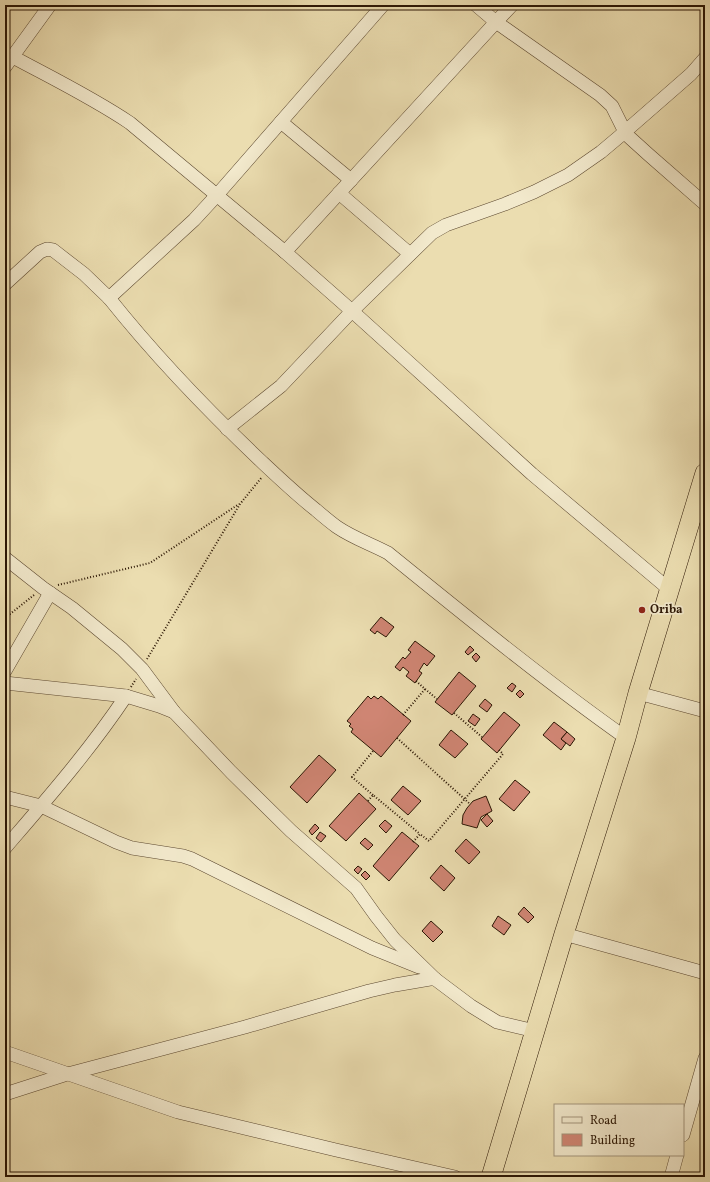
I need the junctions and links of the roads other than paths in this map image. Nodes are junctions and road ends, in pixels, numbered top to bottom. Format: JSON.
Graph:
{"nodes":[{"id":1,"x":50,"y":5,"type":"edge"},
{"id":2,"x":383,"y":5,"type":"edge"},
{"id":3,"x":476,"y":5,"type":"edge"},
{"id":4,"x":512,"y":5,"type":"edge"},
{"id":5,"x":496,"y":22,"type":"junction"},
{"id":6,"x":705,"y":58,"type":"edge"},
{"id":7,"x":8,"y":59,"type":"edge"},
{"id":8,"x":281,"y":122,"type":"junction"},
{"id":9,"x":625,"y":132,"type":"junction"},
{"id":10,"x":351,"y":180,"type":"junction"},
{"id":11,"x":339,"y":193,"type":"junction"},
{"id":12,"x":217,"y":195,"type":"junction"},
{"id":13,"x":705,"y":204,"type":"edge"},
{"id":14,"x":285,"y":252,"type":"junction"},
{"id":15,"x":410,"y":254,"type":"junction"},
{"id":16,"x":5,"y":284,"type":"edge"},
{"id":17,"x":109,"y":298,"type":"junction"},
{"id":18,"x":352,"y":311,"type":"junction"},
{"id":19,"x":228,"y":429,"type":"junction"},
{"id":20,"x":705,"y":473,"type":"edge"},
{"id":21,"x":5,"y":558,"type":"edge"},
{"id":22,"x":670,"y":590,"type":"junction"},
{"id":23,"x":46,"y":591,"type":"junction"},
{"id":24,"x":5,"y":671,"type":"edge"},
{"id":25,"x":5,"y":683,"type":"edge"},
{"id":26,"x":638,"y":693,"type":"junction"},
{"id":27,"x":126,"y":696,"type":"junction"},
{"id":28,"x":705,"y":711,"type":"edge"},
{"id":29,"x":174,"y":712,"type":"junction"},
{"id":30,"x":626,"y":738,"type":"junction"},
{"id":31,"x":5,"y":797,"type":"edge"},
{"id":32,"x":41,"y":806,"type":"junction"},
{"id":33,"x":5,"y":848,"type":"edge"},
{"id":34,"x":564,"y":934,"type":"junction"},
{"id":35,"x":705,"y":973,"type":"edge"},
{"id":36,"x":431,"y":974,"type":"junction"},
{"id":37,"x":535,"y":1031,"type":"junction"},
{"id":38,"x":5,"y":1052,"type":"edge"},
{"id":39,"x":705,"y":1058,"type":"edge"},
{"id":40,"x":67,"y":1074,"type":"junction"},
{"id":41,"x":5,"y":1094,"type":"edge"},
{"id":42,"x":684,"y":1132,"type":"edge"},
{"id":43,"x":677,"y":1156,"type":"edge"},
{"id":44,"x":455,"y":1177,"type":"edge"},
{"id":45,"x":491,"y":1177,"type":"edge"},
{"id":46,"x":671,"y":1177,"type":"edge"}],
"edges":[{"from":1,"to":7,"type":"street"},
{"from":2,"to":8,"type":"street"},
{"from":3,"to":5,"type":"street"},
{"from":4,"to":5,"type":"street"},
{"from":5,"to":9,"type":"street"},
{"from":5,"to":10,"type":"street"},
{"from":6,"to":9,"type":"street"},
{"from":7,"to":12,"type":"street"},
{"from":8,"to":10,"type":"street"},
{"from":8,"to":12,"type":"street"},
{"from":9,"to":13,"type":"street"},
{"from":9,"to":15,"type":"street"},
{"from":10,"to":11,"type":"street"},
{"from":11,"to":14,"type":"street"},
{"from":11,"to":15,"type":"street"},
{"from":12,"to":14,"type":"street"},
{"from":12,"to":17,"type":"street"},
{"from":14,"to":18,"type":"street"},
{"from":15,"to":18,"type":"street"},
{"from":16,"to":17,"type":"street"},
{"from":17,"to":19,"type":"street"},
{"from":18,"to":19,"type":"street"},
{"from":18,"to":22,"type":"street"},
{"from":19,"to":30,"type":"street"},
{"from":20,"to":22,"type":"highway"},
{"from":21,"to":23,"type":"street"},
{"from":22,"to":26,"type":"highway"},
{"from":23,"to":24,"type":"street"},
{"from":23,"to":29,"type":"street"},
{"from":25,"to":27,"type":"street"},
{"from":26,"to":28,"type":"street"},
{"from":26,"to":30,"type":"highway"},
{"from":27,"to":29,"type":"street"},
{"from":27,"to":32,"type":"street"},
{"from":29,"to":36,"type":"street"},
{"from":30,"to":34,"type":"highway"},
{"from":31,"to":32,"type":"street"},
{"from":32,"to":33,"type":"street"},
{"from":32,"to":36,"type":"street"},
{"from":34,"to":35,"type":"street"},
{"from":34,"to":37,"type":"highway"},
{"from":36,"to":37,"type":"street"},
{"from":36,"to":40,"type":"street"},
{"from":37,"to":45,"type":"highway"},
{"from":38,"to":40,"type":"street"},
{"from":39,"to":42,"type":"street"},
{"from":40,"to":41,"type":"street"},
{"from":40,"to":44,"type":"street"},
{"from":43,"to":46,"type":"street"}]}
